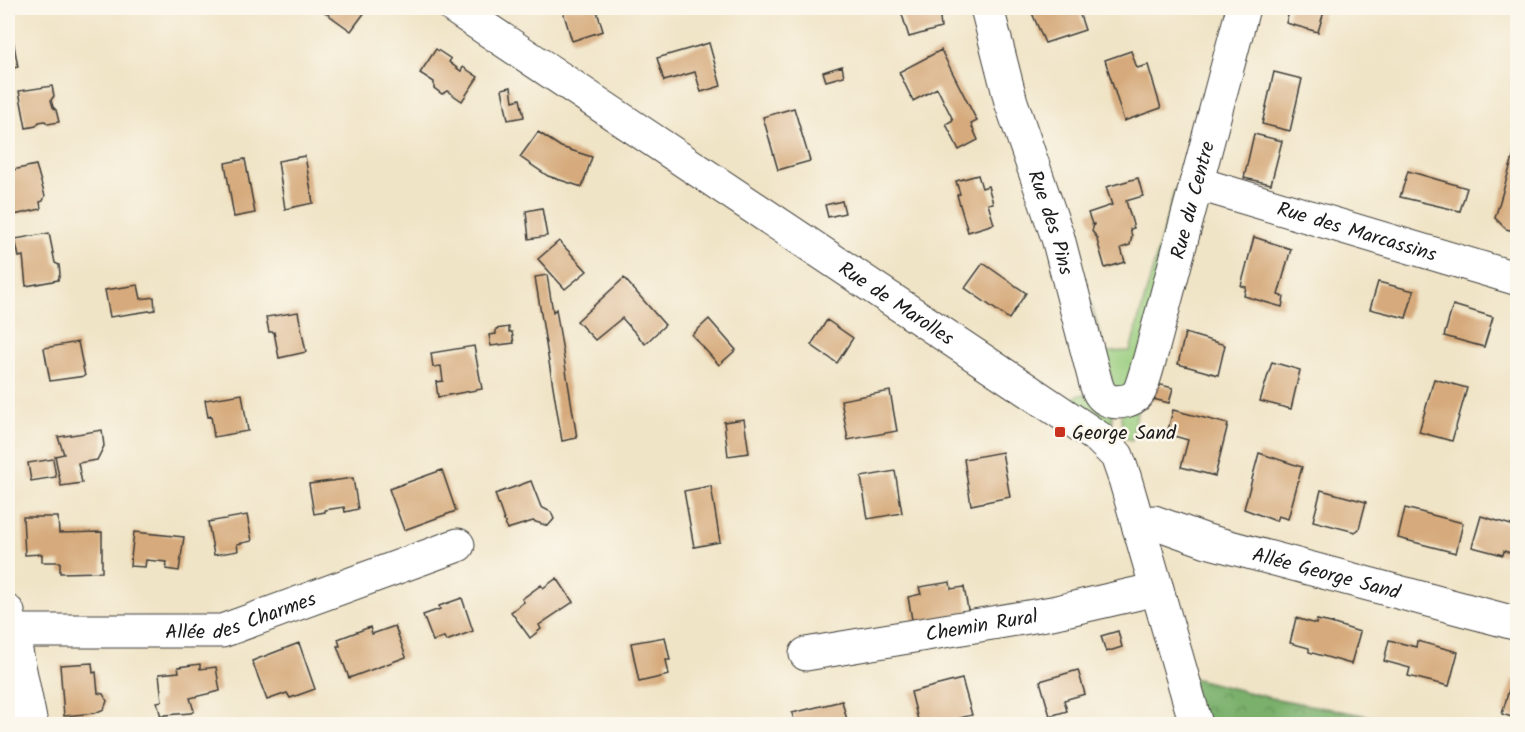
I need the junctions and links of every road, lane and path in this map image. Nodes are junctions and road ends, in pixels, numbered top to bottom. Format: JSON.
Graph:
{"nodes":[{"id":1,"x":455,"y":8,"type":"edge"},
{"id":2,"x":987,"y":8,"type":"edge"},
{"id":3,"x":1243,"y":8,"type":"edge"},
{"id":4,"x":1196,"y":183,"type":"junction"},
{"id":5,"x":1518,"y":279,"type":"edge"},
{"id":6,"x":1139,"y":392,"type":"joint"},
{"id":7,"x":1139,"y":528,"type":"junction"},
{"id":8,"x":458,"y":545,"type":"dead end"},
{"id":9,"x":1156,"y":589,"type":"junction"},
{"id":10,"x":10,"y":621,"type":"edge"},
{"id":11,"x":1518,"y":624,"type":"edge"},
{"id":12,"x":806,"y":654,"type":"dead end"},
{"id":13,"x":1192,"y":720,"type":"edge"},
{"id":14,"x":31,"y":724,"type":"edge"}],
"edges":[{"from":1,"to":7,"type":"street","name":"Rue de Marolles"},
{"from":2,"to":6,"type":"street","name":"Rue des Pins"},
{"from":3,"to":4,"type":"street","name":"Rue du Centre"},
{"from":4,"to":5,"type":"street","name":"Rue des Marcassins"},
{"from":4,"to":6,"type":"street","name":"Rue du Centre"},
{"from":7,"to":9,"type":"street","name":"Rue de Marolles"},
{"from":7,"to":11,"type":"street","name":"Allée George Sand"},
{"from":8,"to":10,"type":"street","name":"Allée des Charmes"},
{"from":9,"to":12,"type":"street","name":"Chemin Rural"},
{"from":9,"to":13,"type":"street","name":"Rue de Marolles"},
{"from":10,"to":14,"type":"street"}]}
